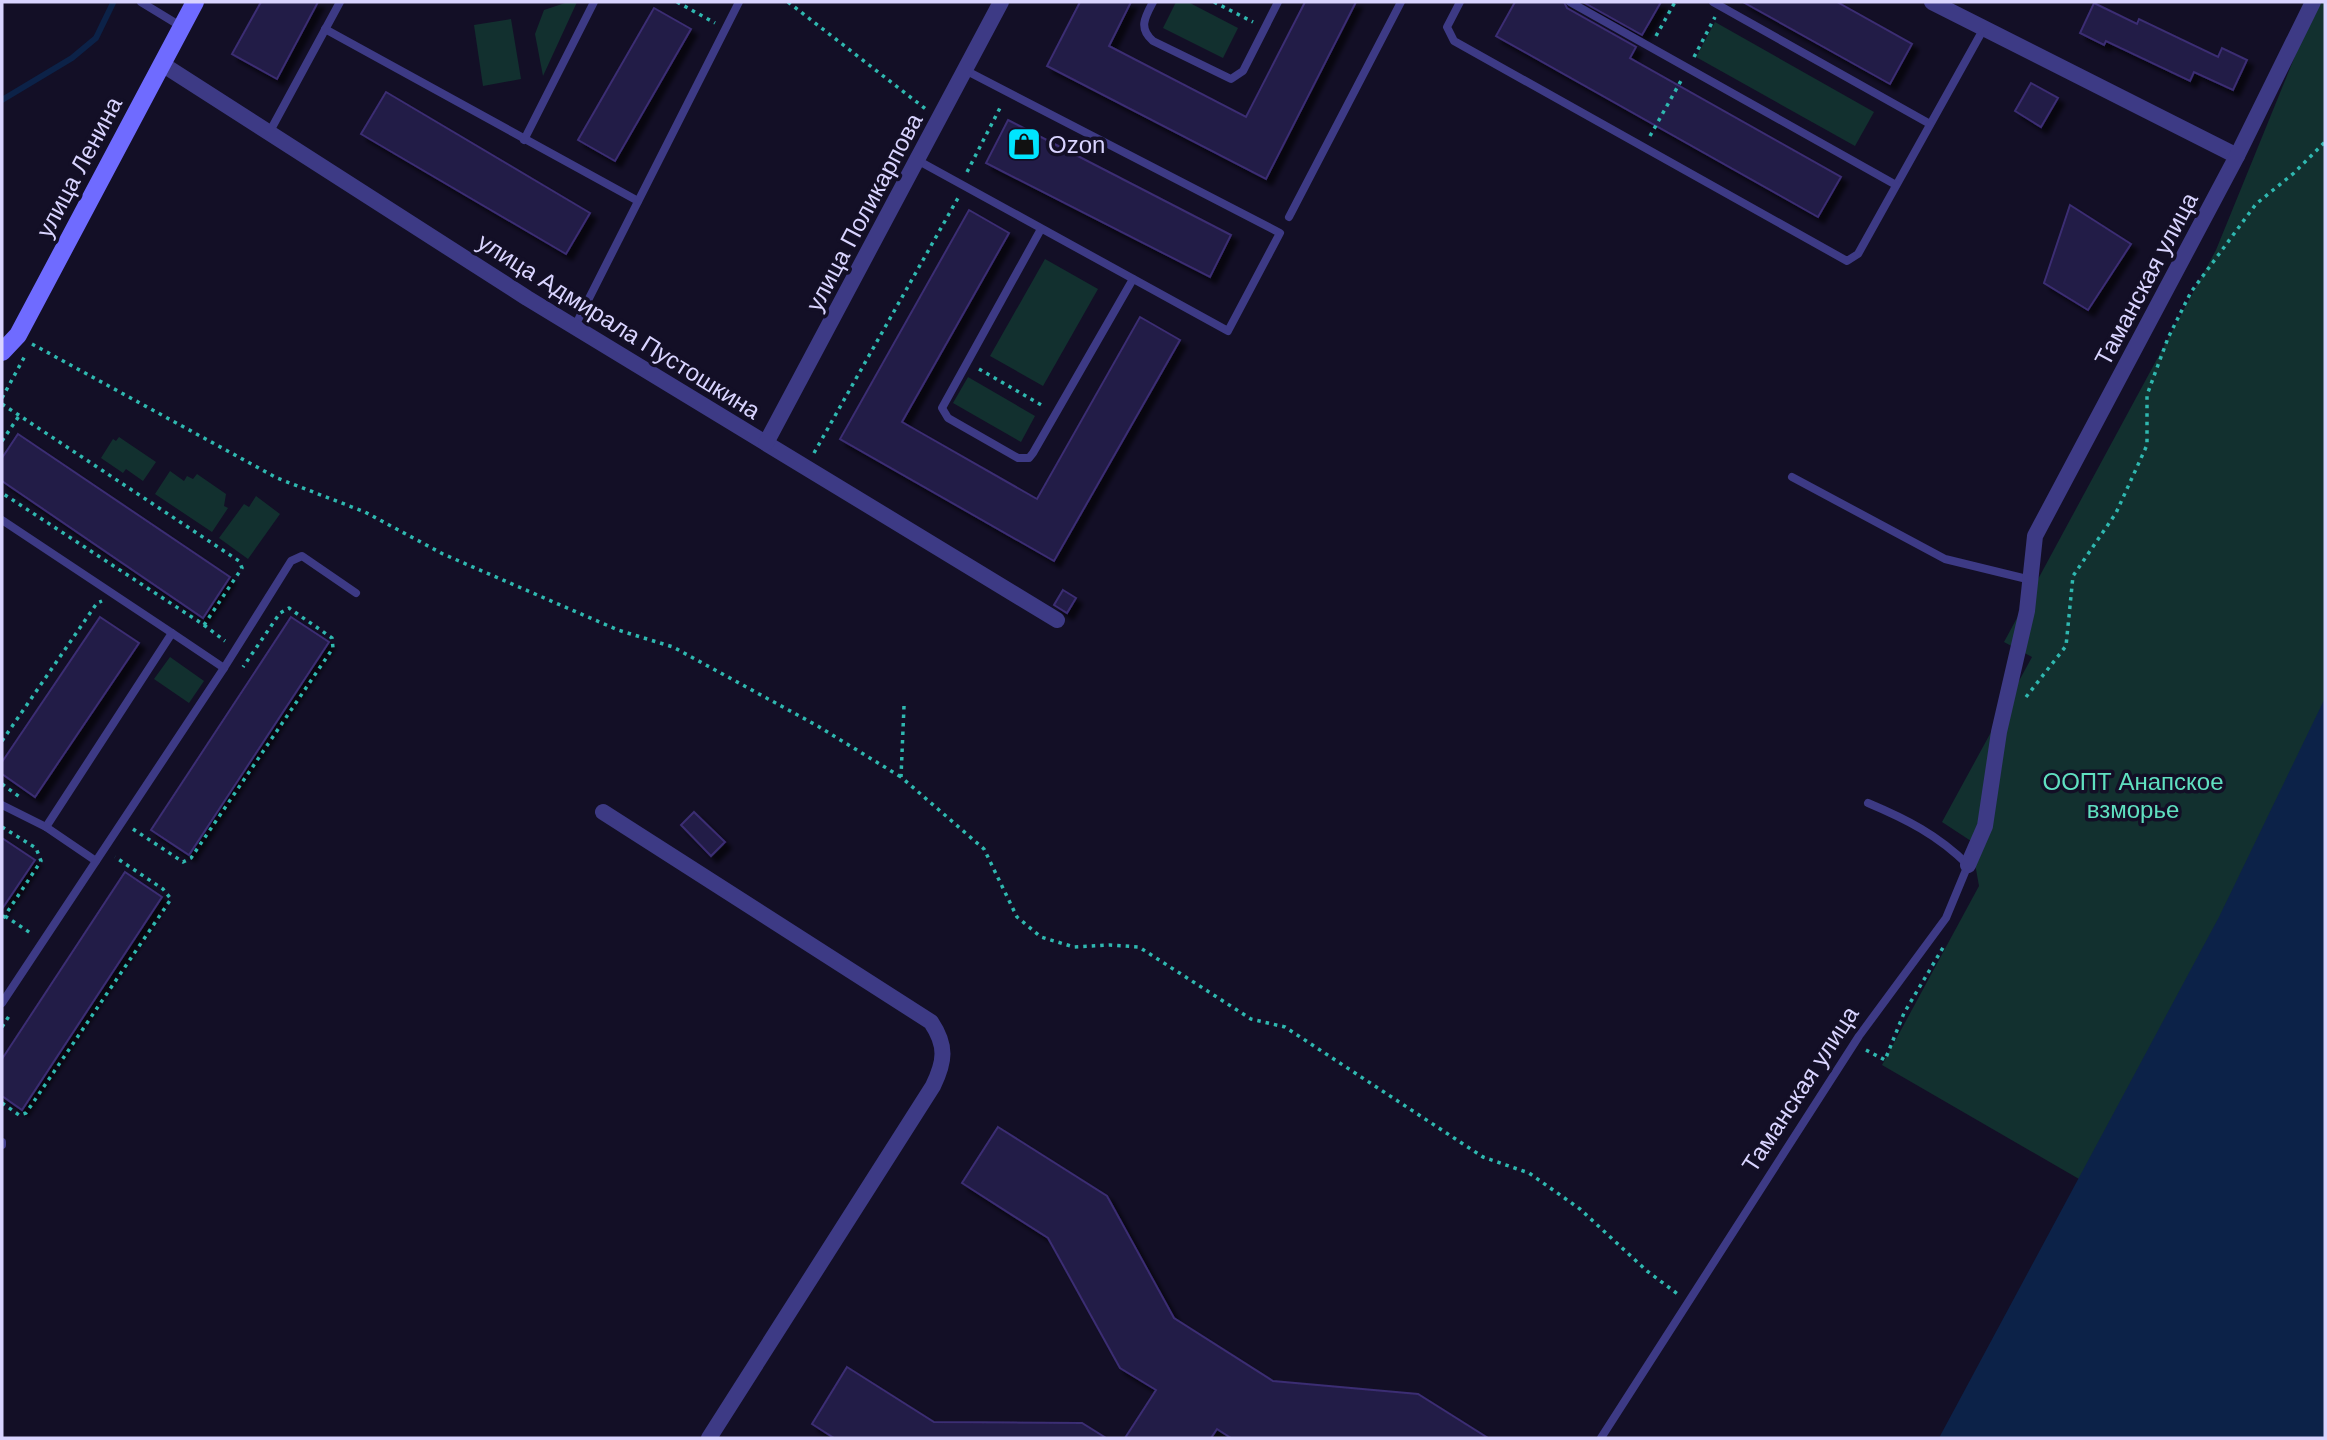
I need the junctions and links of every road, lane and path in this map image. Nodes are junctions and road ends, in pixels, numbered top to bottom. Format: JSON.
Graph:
{"nodes":[{"id":1,"x":141,"y":2,"type":"edge"},
{"id":2,"x":195,"y":2,"type":"edge"},
{"id":3,"x":340,"y":2,"type":"edge"},
{"id":4,"x":594,"y":2,"type":"edge"},
{"id":5,"x":677,"y":2,"type":"edge"},
{"id":6,"x":739,"y":2,"type":"edge"},
{"id":7,"x":788,"y":2,"type":"edge"},
{"id":8,"x":1001,"y":2,"type":"edge"},
{"id":9,"x":1153,"y":2,"type":"edge"},
{"id":10,"x":1214,"y":2,"type":"edge"},
{"id":11,"x":1278,"y":2,"type":"edge"},
{"id":12,"x":1401,"y":2,"type":"edge"},
{"id":13,"x":1460,"y":2,"type":"edge"},
{"id":14,"x":1570,"y":2,"type":"edge"},
{"id":15,"x":1675,"y":2,"type":"edge"},
{"id":16,"x":1932,"y":2,"type":"edge"},
{"id":17,"x":2313,"y":2,"type":"edge"},
{"id":18,"x":1717,"y":4,"type":"edge"},
{"id":19,"x":181,"y":27,"type":"junction"},
{"id":20,"x":1265,"y":28,"type":"junction"},
{"id":21,"x":1984,"y":28,"type":"junction"},
{"id":22,"x":325,"y":29,"type":"junction"},
{"id":23,"x":725,"y":29,"type":"junction"},
{"id":24,"x":1650,"y":47,"type":"junction"},
{"id":25,"x":162,"y":64,"type":"junction"},
{"id":26,"x":1688,"y":68,"type":"junction"},
{"id":27,"x":965,"y":71,"type":"junction"},
{"id":28,"x":1008,"y":93,"type":"junction"},
{"id":29,"x":939,"y":120,"type":"junction"},
{"id":30,"x":1930,"y":124,"type":"junction"},
{"id":31,"x":269,"y":133,"type":"junction"},
{"id":32,"x":524,"y":140,"type":"junction"},
{"id":33,"x":2325,"y":142,"type":"edge"},
{"id":34,"x":1644,"y":148,"type":"junction"},
{"id":35,"x":2237,"y":156,"type":"junction"},
{"id":36,"x":917,"y":160,"type":"junction"},
{"id":37,"x":963,"y":185,"type":"junction"},
{"id":38,"x":1896,"y":185,"type":"junction"},
{"id":39,"x":638,"y":201,"type":"junction"},
{"id":40,"x":1289,"y":217,"type":"dead end"},
{"id":41,"x":1041,"y":229,"type":"junction"},
{"id":42,"x":1133,"y":279,"type":"junction"},
{"id":43,"x":575,"y":326,"type":"junction"},
{"id":44,"x":32,"y":344,"type":"dead end"},
{"id":45,"x":2,"y":352,"type":"edge"},
{"id":46,"x":966,"y":362,"type":"junction"},
{"id":47,"x":2,"y":404,"type":"edge"},
{"id":48,"x":1056,"y":413,"type":"junction"},
{"id":49,"x":19,"y":416,"type":"junction"},
{"id":50,"x":2,"y":441,"type":"edge"},
{"id":51,"x":766,"y":443,"type":"junction"},
{"id":52,"x":806,"y":467,"type":"junction"},
{"id":53,"x":1792,"y":477,"type":"dead end"},
{"id":54,"x":2,"y":493,"type":"edge"},
{"id":55,"x":2,"y":520,"type":"edge"},
{"id":56,"x":2031,"y":580,"type":"junction"},
{"id":57,"x":356,"y":593,"type":"dead end"},
{"id":58,"x":105,"y":600,"type":"dead end"},
{"id":59,"x":279,"y":613,"type":"dead end"},
{"id":60,"x":1057,"y":620,"type":"dead end"},
{"id":61,"x":172,"y":633,"type":"junction"},
{"id":62,"x":224,"y":668,"type":"junction"},
{"id":63,"x":2024,"y":699,"type":"dead end"},
{"id":64,"x":904,"y":706,"type":"dead end"},
{"id":65,"x":2,"y":741,"type":"edge"},
{"id":66,"x":901,"y":777,"type":"junction"},
{"id":67,"x":2,"y":785,"type":"edge"},
{"id":68,"x":23,"y":799,"type":"dead end"},
{"id":69,"x":1868,"y":803,"type":"dead end"},
{"id":70,"x":2,"y":805,"type":"edge"},
{"id":71,"x":603,"y":812,"type":"dead end"},
{"id":72,"x":2,"y":827,"type":"edge"},
{"id":73,"x":46,"y":827,"type":"junction"},
{"id":74,"x":133,"y":829,"type":"dead end"},
{"id":75,"x":115,"y":857,"type":"dead end"},
{"id":76,"x":96,"y":861,"type":"junction"},
{"id":77,"x":1968,"y":865,"type":"junction"},
{"id":78,"x":3,"y":918,"type":"edge"},
{"id":79,"x":1947,"y":940,"type":"dead end"},
{"id":80,"x":43,"y":942,"type":"junction"},
{"id":81,"x":2,"y":1003,"type":"edge"},
{"id":82,"x":1855,"y":1044,"type":"junction"},
{"id":83,"x":2,"y":1103,"type":"edge"},
{"id":84,"x":1689,"y":1302,"type":"junction"},
{"id":85,"x":709,"y":1438,"type":"edge"},
{"id":86,"x":1601,"y":1438,"type":"edge"}],
"edges":[{"from":1,"to":19,"type":"lane"},
{"from":2,"to":19,"type":"street","name":"улица Ленина"},
{"from":3,"to":22,"type":"lane"},
{"from":4,"to":32,"type":"lane"},
{"from":5,"to":23,"type":"path"},
{"from":6,"to":23,"type":"lane"},
{"from":7,"to":29,"type":"path"},
{"from":8,"to":27,"type":"street","name":"улица Поликарпова"},
{"from":9,"to":20,"type":"lane"},
{"from":10,"to":20,"type":"path"},
{"from":11,"to":20,"type":"lane"},
{"from":12,"to":40,"type":"lane"},
{"from":13,"to":34,"type":"lane"},
{"from":14,"to":24,"type":"lane"},
{"from":15,"to":24,"type":"path"},
{"from":16,"to":21,"type":"street"},
{"from":17,"to":35,"type":"street","name":"Таманская улица"},
{"from":18,"to":26,"type":"path"},
{"from":18,"to":30,"type":"lane"},
{"from":19,"to":25,"type":"street","name":"улица Ленина"},
{"from":21,"to":30,"type":"lane"},
{"from":21,"to":35,"type":"street"},
{"from":22,"to":31,"type":"lane"},
{"from":22,"to":32,"type":"lane"},
{"from":23,"to":39,"type":"lane"},
{"from":24,"to":26,"type":"lane"},
{"from":25,"to":31,"type":"street","name":"улица Адмирала Пустошкина"},
{"from":25,"to":45,"type":"street","name":"улица Ленина"},
{"from":26,"to":34,"type":"path"},
{"from":26,"to":38,"type":"lane"},
{"from":27,"to":28,"type":"lane"},
{"from":27,"to":29,"type":"street","name":"улица Поликарпова"},
{"from":28,"to":37,"type":"path"},
{"from":28,"to":42,"type":"lane"},
{"from":29,"to":36,"type":"street","name":"улица Поликарпова"},
{"from":30,"to":38,"type":"lane"},
{"from":31,"to":43,"type":"street","name":"улица Адмирала Пустошкина"},
{"from":32,"to":39,"type":"lane"},
{"from":33,"to":63,"type":"path"},
{"from":34,"to":38,"type":"lane"},
{"from":35,"to":56,"type":"street","name":"Таманская улица"},
{"from":36,"to":37,"type":"lane"},
{"from":36,"to":51,"type":"street","name":"улица Поликарпова"},
{"from":37,"to":41,"type":"lane"},
{"from":37,"to":52,"type":"path"},
{"from":39,"to":43,"type":"lane"},
{"from":41,"to":42,"type":"lane"},
{"from":41,"to":46,"type":"lane"},
{"from":42,"to":48,"type":"lane"},
{"from":43,"to":51,"type":"street","name":"улица Адмирала Пустошкина"},
{"from":44,"to":66,"type":"path"},
{"from":46,"to":48,"type":"path"},
{"from":46,"to":48,"type":"lane"},
{"from":47,"to":49,"type":"path"},
{"from":49,"to":50,"type":"path"},
{"from":49,"to":54,"type":"path"},
{"from":51,"to":52,"type":"street","name":"улица Адмирала Пустошкина"},
{"from":52,"to":60,"type":"street","name":"улица Адмирала Пустошкина"},
{"from":53,"to":56,"type":"lane"},
{"from":55,"to":61,"type":"lane"},
{"from":56,"to":77,"type":"street","name":"Таманская улица"},
{"from":57,"to":62,"type":"lane"},
{"from":58,"to":65,"type":"path"},
{"from":59,"to":74,"type":"path"},
{"from":61,"to":62,"type":"lane"},
{"from":61,"to":73,"type":"lane"},
{"from":62,"to":76,"type":"lane"},
{"from":64,"to":66,"type":"path"},
{"from":66,"to":84,"type":"path"},
{"from":67,"to":68,"type":"path"},
{"from":69,"to":77,"type":"lane"},
{"from":70,"to":73,"type":"lane"},
{"from":71,"to":85,"type":"street"},
{"from":72,"to":78,"type":"path"},
{"from":73,"to":76,"type":"lane"},
{"from":75,"to":83,"type":"path"},
{"from":76,"to":80,"type":"lane"},
{"from":77,"to":82,"type":"lane","name":"Таманская улица"},
{"from":78,"to":80,"type":"path"},
{"from":79,"to":82,"type":"path"},
{"from":80,"to":81,"type":"lane"},
{"from":82,"to":84,"type":"lane","name":"Таманская улица"},
{"from":84,"to":86,"type":"lane","name":"Таманская улица"}]}
